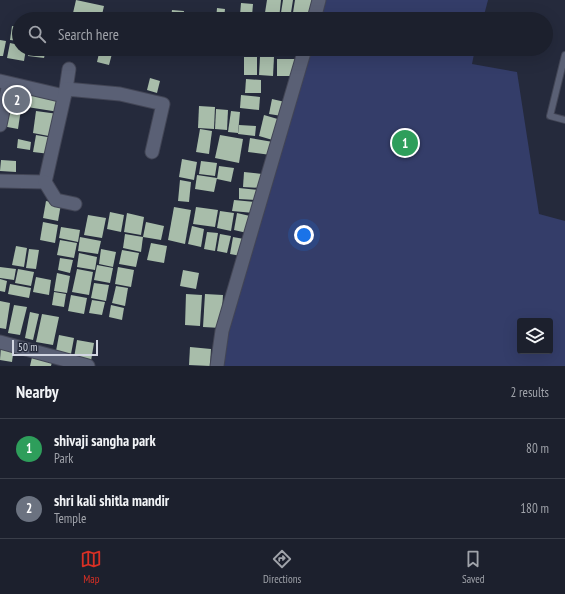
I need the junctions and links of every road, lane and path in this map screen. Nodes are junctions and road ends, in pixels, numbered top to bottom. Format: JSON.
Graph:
{"nodes":[{"id":1,"x":319,"y":0,"type":"edge"},
{"id":2,"x":316,"y":12,"type":"edge"},
{"id":3,"x":565,"y":55,"type":"edge"},
{"id":4,"x":303,"y":56,"type":"edge"},
{"id":5,"x":69,"y":70,"type":"dead end"},
{"id":6,"x":4,"y":85,"type":"edge"},
{"id":7,"x":65,"y":93,"type":"junction"},
{"id":8,"x":565,"y":120,"type":"edge"},
{"id":9,"x":0,"y":125,"type":"edge"},
{"id":10,"x":152,"y":152,"type":"dead end"},
{"id":11,"x":0,"y":181,"type":"edge"},
{"id":12,"x":45,"y":182,"type":"junction"},
{"id":13,"x":75,"y":204,"type":"dead end"},
{"id":14,"x":0,"y":342,"type":"edge"},
{"id":15,"x":88,"y":366,"type":"edge"},
{"id":16,"x":218,"y":366,"type":"edge"}],
"edges":[{"from":1,"to":2,"type":"street"},
{"from":3,"to":8,"type":"lane"},
{"from":4,"to":16,"type":"street"},
{"from":5,"to":7,"type":"street"},
{"from":6,"to":7,"type":"street"},
{"from":6,"to":9,"type":"street"},
{"from":7,"to":10,"type":"street"},
{"from":7,"to":12,"type":"street"},
{"from":11,"to":12,"type":"street"},
{"from":12,"to":13,"type":"street"},
{"from":14,"to":15,"type":"street"}]}
